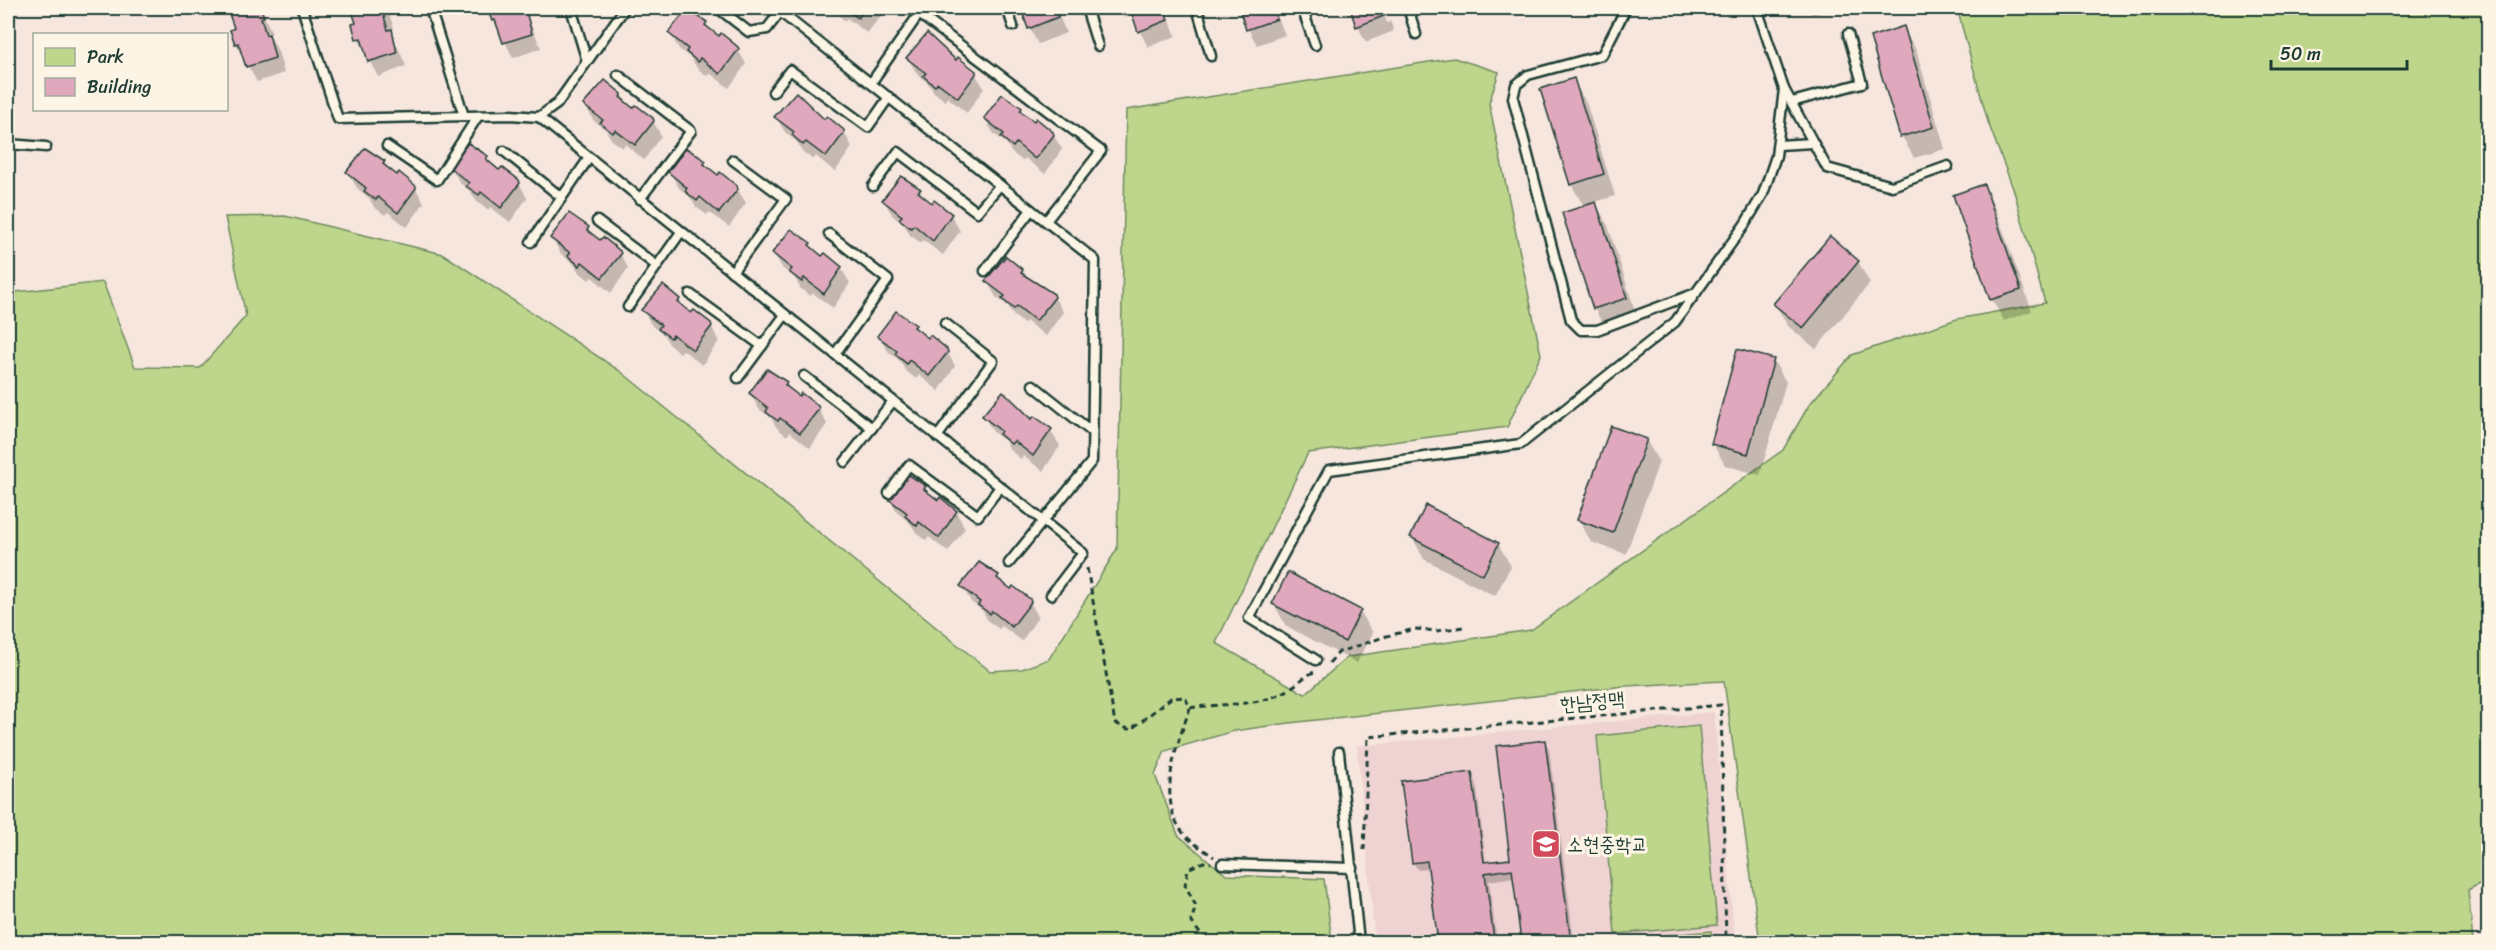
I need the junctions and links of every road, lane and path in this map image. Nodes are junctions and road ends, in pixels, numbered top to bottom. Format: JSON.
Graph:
{"nodes":[{"id":1,"x":302,"y":8,"type":"edge"},
{"id":2,"x":430,"y":8,"type":"edge"},
{"id":3,"x":571,"y":8,"type":"edge"},
{"id":4,"x":625,"y":8,"type":"edge"},
{"id":5,"x":718,"y":8,"type":"edge"},
{"id":6,"x":1006,"y":8,"type":"edge"},
{"id":7,"x":1086,"y":8,"type":"edge"},
{"id":8,"x":1197,"y":8,"type":"edge"},
{"id":9,"x":1302,"y":8,"type":"edge"},
{"id":10,"x":1408,"y":8,"type":"edge"},
{"id":11,"x":1626,"y":8,"type":"edge"},
{"id":12,"x":1757,"y":8,"type":"edge"},
{"id":13,"x":777,"y":10,"type":"edge"},
{"id":14,"x":1013,"y":26,"type":"dead end"},
{"id":15,"x":1848,"y":33,"type":"dead end"},
{"id":16,"x":1416,"y":34,"type":"dead end"},
{"id":17,"x":1315,"y":45,"type":"dead end"},
{"id":18,"x":1098,"y":46,"type":"dead end"},
{"id":19,"x":1211,"y":56,"type":"dead end"},
{"id":20,"x":587,"y":61,"type":"junction"},
{"id":21,"x":618,"y":75,"type":"dead end"},
{"id":22,"x":871,"y":83,"type":"junction"},
{"id":23,"x":1784,"y":88,"type":"junction"},
{"id":24,"x":773,"y":92,"type":"dead end"},
{"id":25,"x":889,"y":97,"type":"junction"},
{"id":26,"x":1792,"y":102,"type":"junction"},
{"id":27,"x":465,"y":116,"type":"junction"},
{"id":28,"x":478,"y":116,"type":"junction"},
{"id":29,"x":539,"y":117,"type":"junction"},
{"id":30,"x":1814,"y":143,"type":"junction"},
{"id":31,"x":8,"y":144,"type":"edge"},
{"id":32,"x":1778,"y":145,"type":"junction"},
{"id":33,"x":387,"y":146,"type":"dead end"},
{"id":34,"x":46,"y":147,"type":"dead end"},
{"id":35,"x":504,"y":152,"type":"dead end"},
{"id":36,"x":589,"y":158,"type":"junction"},
{"id":37,"x":733,"y":160,"type":"dead end"},
{"id":38,"x":1948,"y":166,"type":"dead end"},
{"id":39,"x":1000,"y":185,"type":"junction"},
{"id":40,"x":873,"y":186,"type":"dead end"},
{"id":41,"x":561,"y":197,"type":"junction"},
{"id":42,"x":640,"y":199,"type":"junction"},
{"id":43,"x":1032,"y":210,"type":"junction"},
{"id":44,"x":597,"y":221,"type":"dead end"},
{"id":45,"x":1046,"y":221,"type":"junction"},
{"id":46,"x":681,"y":232,"type":"junction"},
{"id":47,"x":829,"y":234,"type":"dead end"},
{"id":48,"x":531,"y":242,"type":"dead end"},
{"id":49,"x":657,"y":266,"type":"junction"},
{"id":50,"x":985,"y":271,"type":"dead end"},
{"id":51,"x":732,"y":272,"type":"junction"},
{"id":52,"x":1697,"y":293,"type":"junction"},
{"id":53,"x":690,"y":294,"type":"dead end"},
{"id":54,"x":628,"y":307,"type":"dead end"},
{"id":55,"x":785,"y":315,"type":"junction"},
{"id":56,"x":945,"y":323,"type":"dead end"},
{"id":57,"x":762,"y":346,"type":"junction"},
{"id":58,"x":835,"y":354,"type":"junction"},
{"id":59,"x":804,"y":376,"type":"dead end"},
{"id":60,"x":738,"y":378,"type":"dead end"},
{"id":61,"x":1033,"y":385,"type":"dead end"},
{"id":62,"x":893,"y":400,"type":"junction"},
{"id":63,"x":872,"y":428,"type":"junction"},
{"id":64,"x":1092,"y":432,"type":"junction"},
{"id":65,"x":938,"y":436,"type":"junction"},
{"id":66,"x":845,"y":462,"type":"dead end"},
{"id":67,"x":1000,"y":487,"type":"junction"},
{"id":68,"x":889,"y":493,"type":"dead end"},
{"id":69,"x":1042,"y":520,"type":"junction"},
{"id":70,"x":1083,"y":553,"type":"junction"},
{"id":71,"x":1009,"y":563,"type":"dead end"},
{"id":72,"x":1051,"y":595,"type":"dead end"},
{"id":73,"x":1316,"y":660,"type":"dead end"},
{"id":74,"x":1339,"y":752,"type":"dead end"},
{"id":75,"x":1364,"y":852,"type":"dead end"},
{"id":76,"x":1222,"y":864,"type":"junction"},
{"id":77,"x":1352,"y":868,"type":"junction"},
{"id":78,"x":1206,"y":942,"type":"edge"},
{"id":79,"x":1359,"y":942,"type":"edge"},
{"id":80,"x":1726,"y":942,"type":"edge"}],
"edges":[{"from":1,"to":27,"type":"lane"},
{"from":2,"to":27,"type":"lane"},
{"from":3,"to":20,"type":"lane"},
{"from":4,"to":20,"type":"lane"},
{"from":5,"to":13,"type":"lane"},
{"from":6,"to":14,"type":"lane"},
{"from":7,"to":18,"type":"lane"},
{"from":8,"to":19,"type":"lane"},
{"from":9,"to":17,"type":"lane"},
{"from":10,"to":16,"type":"lane"},
{"from":11,"to":52,"type":"lane"},
{"from":12,"to":23,"type":"lane"},
{"from":13,"to":22,"type":"lane"},
{"from":15,"to":26,"type":"lane"},
{"from":20,"to":29,"type":"lane"},
{"from":21,"to":42,"type":"lane"},
{"from":22,"to":25,"type":"lane"},
{"from":22,"to":45,"type":"lane"},
{"from":23,"to":26,"type":"lane"},
{"from":23,"to":32,"type":"lane"},
{"from":24,"to":25,"type":"lane"},
{"from":25,"to":39,"type":"lane"},
{"from":26,"to":30,"type":"lane"},
{"from":27,"to":28,"type":"lane"},
{"from":28,"to":29,"type":"lane"},
{"from":28,"to":33,"type":"lane"},
{"from":29,"to":36,"type":"lane"},
{"from":30,"to":32,"type":"lane"},
{"from":30,"to":38,"type":"lane"},
{"from":31,"to":34,"type":"lane"},
{"from":32,"to":52,"type":"lane"},
{"from":35,"to":41,"type":"lane"},
{"from":36,"to":41,"type":"lane"},
{"from":36,"to":42,"type":"lane"},
{"from":37,"to":51,"type":"lane"},
{"from":39,"to":40,"type":"lane"},
{"from":39,"to":43,"type":"lane"},
{"from":41,"to":48,"type":"lane"},
{"from":42,"to":46,"type":"lane"},
{"from":43,"to":45,"type":"lane"},
{"from":43,"to":50,"type":"lane"},
{"from":44,"to":49,"type":"lane"},
{"from":45,"to":64,"type":"lane"},
{"from":46,"to":49,"type":"lane"},
{"from":46,"to":51,"type":"lane"},
{"from":47,"to":58,"type":"lane"},
{"from":49,"to":54,"type":"lane"},
{"from":51,"to":55,"type":"lane"},
{"from":52,"to":73,"type":"lane"},
{"from":53,"to":57,"type":"lane"},
{"from":55,"to":57,"type":"lane"},
{"from":55,"to":58,"type":"lane"},
{"from":56,"to":65,"type":"lane"},
{"from":57,"to":60,"type":"lane"},
{"from":58,"to":62,"type":"lane"},
{"from":59,"to":63,"type":"lane"},
{"from":61,"to":64,"type":"lane"},
{"from":62,"to":63,"type":"lane"},
{"from":62,"to":65,"type":"lane"},
{"from":63,"to":66,"type":"lane"},
{"from":64,"to":69,"type":"lane"},
{"from":65,"to":67,"type":"lane"},
{"from":67,"to":68,"type":"lane"},
{"from":67,"to":69,"type":"lane"},
{"from":69,"to":70,"type":"lane"},
{"from":69,"to":71,"type":"lane"},
{"from":70,"to":72,"type":"lane"},
{"from":70,"to":76,"type":"path"},
{"from":74,"to":77,"type":"lane"},
{"from":75,"to":80,"type":"path","name":"한남정맥"},
{"from":76,"to":77,"type":"lane"},
{"from":76,"to":78,"type":"path"},
{"from":77,"to":79,"type":"lane"}]}
